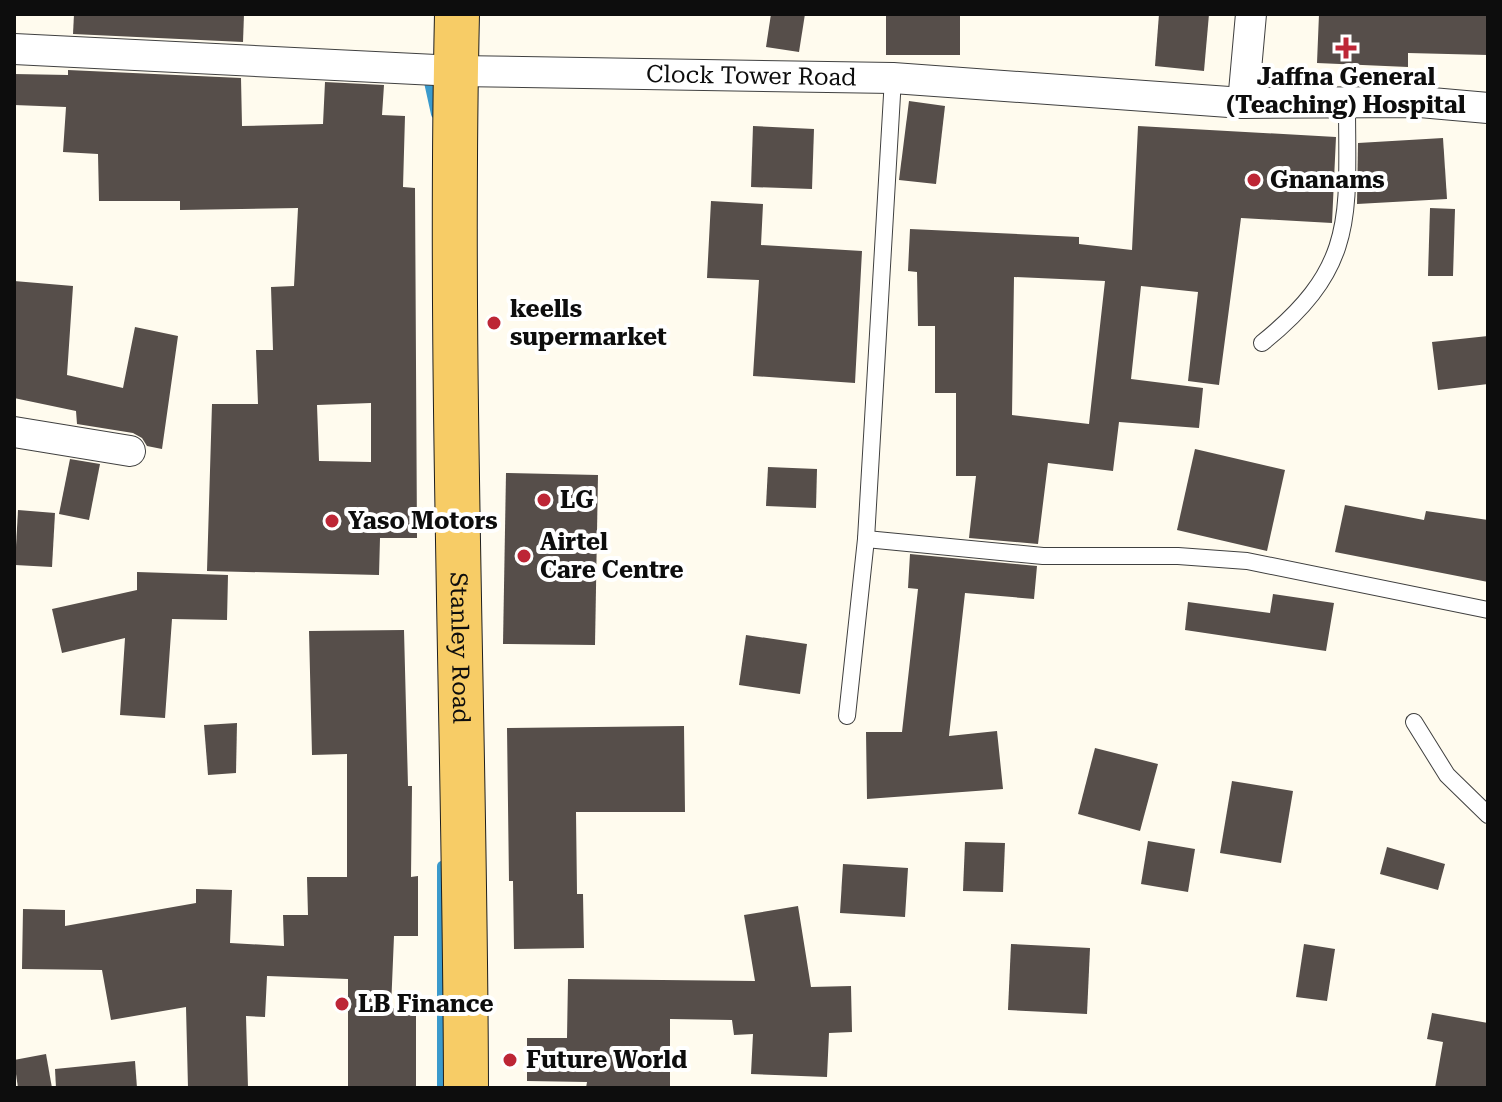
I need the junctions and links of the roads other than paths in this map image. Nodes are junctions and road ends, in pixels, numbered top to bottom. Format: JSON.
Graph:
{"nodes":[{"id":1,"x":457,"y":14,"type":"edge"},
{"id":2,"x":1251,"y":14,"type":"edge"},
{"id":3,"x":14,"y":49,"type":"edge"},
{"id":4,"x":456,"y":71,"type":"junction"},
{"id":5,"x":893,"y":78,"type":"junction"},
{"id":6,"x":1243,"y":103,"type":"junction"},
{"id":7,"x":1347,"y":103,"type":"junction"},
{"id":8,"x":1488,"y":108,"type":"edge"},
{"id":9,"x":1262,"y":343,"type":"dead end"},
{"id":10,"x":14,"y":432,"type":"edge"},
{"id":11,"x":130,"y":451,"type":"dead end"},
{"id":12,"x":866,"y":539,"type":"junction"},
{"id":13,"x":1488,"y":610,"type":"edge"},
{"id":14,"x":847,"y":716,"type":"dead end"},
{"id":15,"x":1414,"y":722,"type":"dead end"},
{"id":16,"x":1488,"y":815,"type":"edge"},
{"id":17,"x":466,"y":1088,"type":"edge"}],
"edges":[{"from":1,"to":4,"type":"main road","name":"Stanley Road"},
{"from":2,"to":6,"type":"street"},
{"from":3,"to":4,"type":"street","name":"Clock Tower Road"},
{"from":4,"to":5,"type":"street","name":"Clock Tower Road"},
{"from":4,"to":17,"type":"main road","name":"Stanley Road"},
{"from":5,"to":6,"type":"street","name":"Clock Tower Road"},
{"from":5,"to":12,"type":"lane"},
{"from":6,"to":7,"type":"street","name":"Clock Tower Road"},
{"from":7,"to":8,"type":"street","name":"Clock Tower Road"},
{"from":7,"to":9,"type":"lane"},
{"from":10,"to":11,"type":"street"},
{"from":12,"to":13,"type":"lane"},
{"from":12,"to":14,"type":"lane"},
{"from":15,"to":16,"type":"lane"}]}
